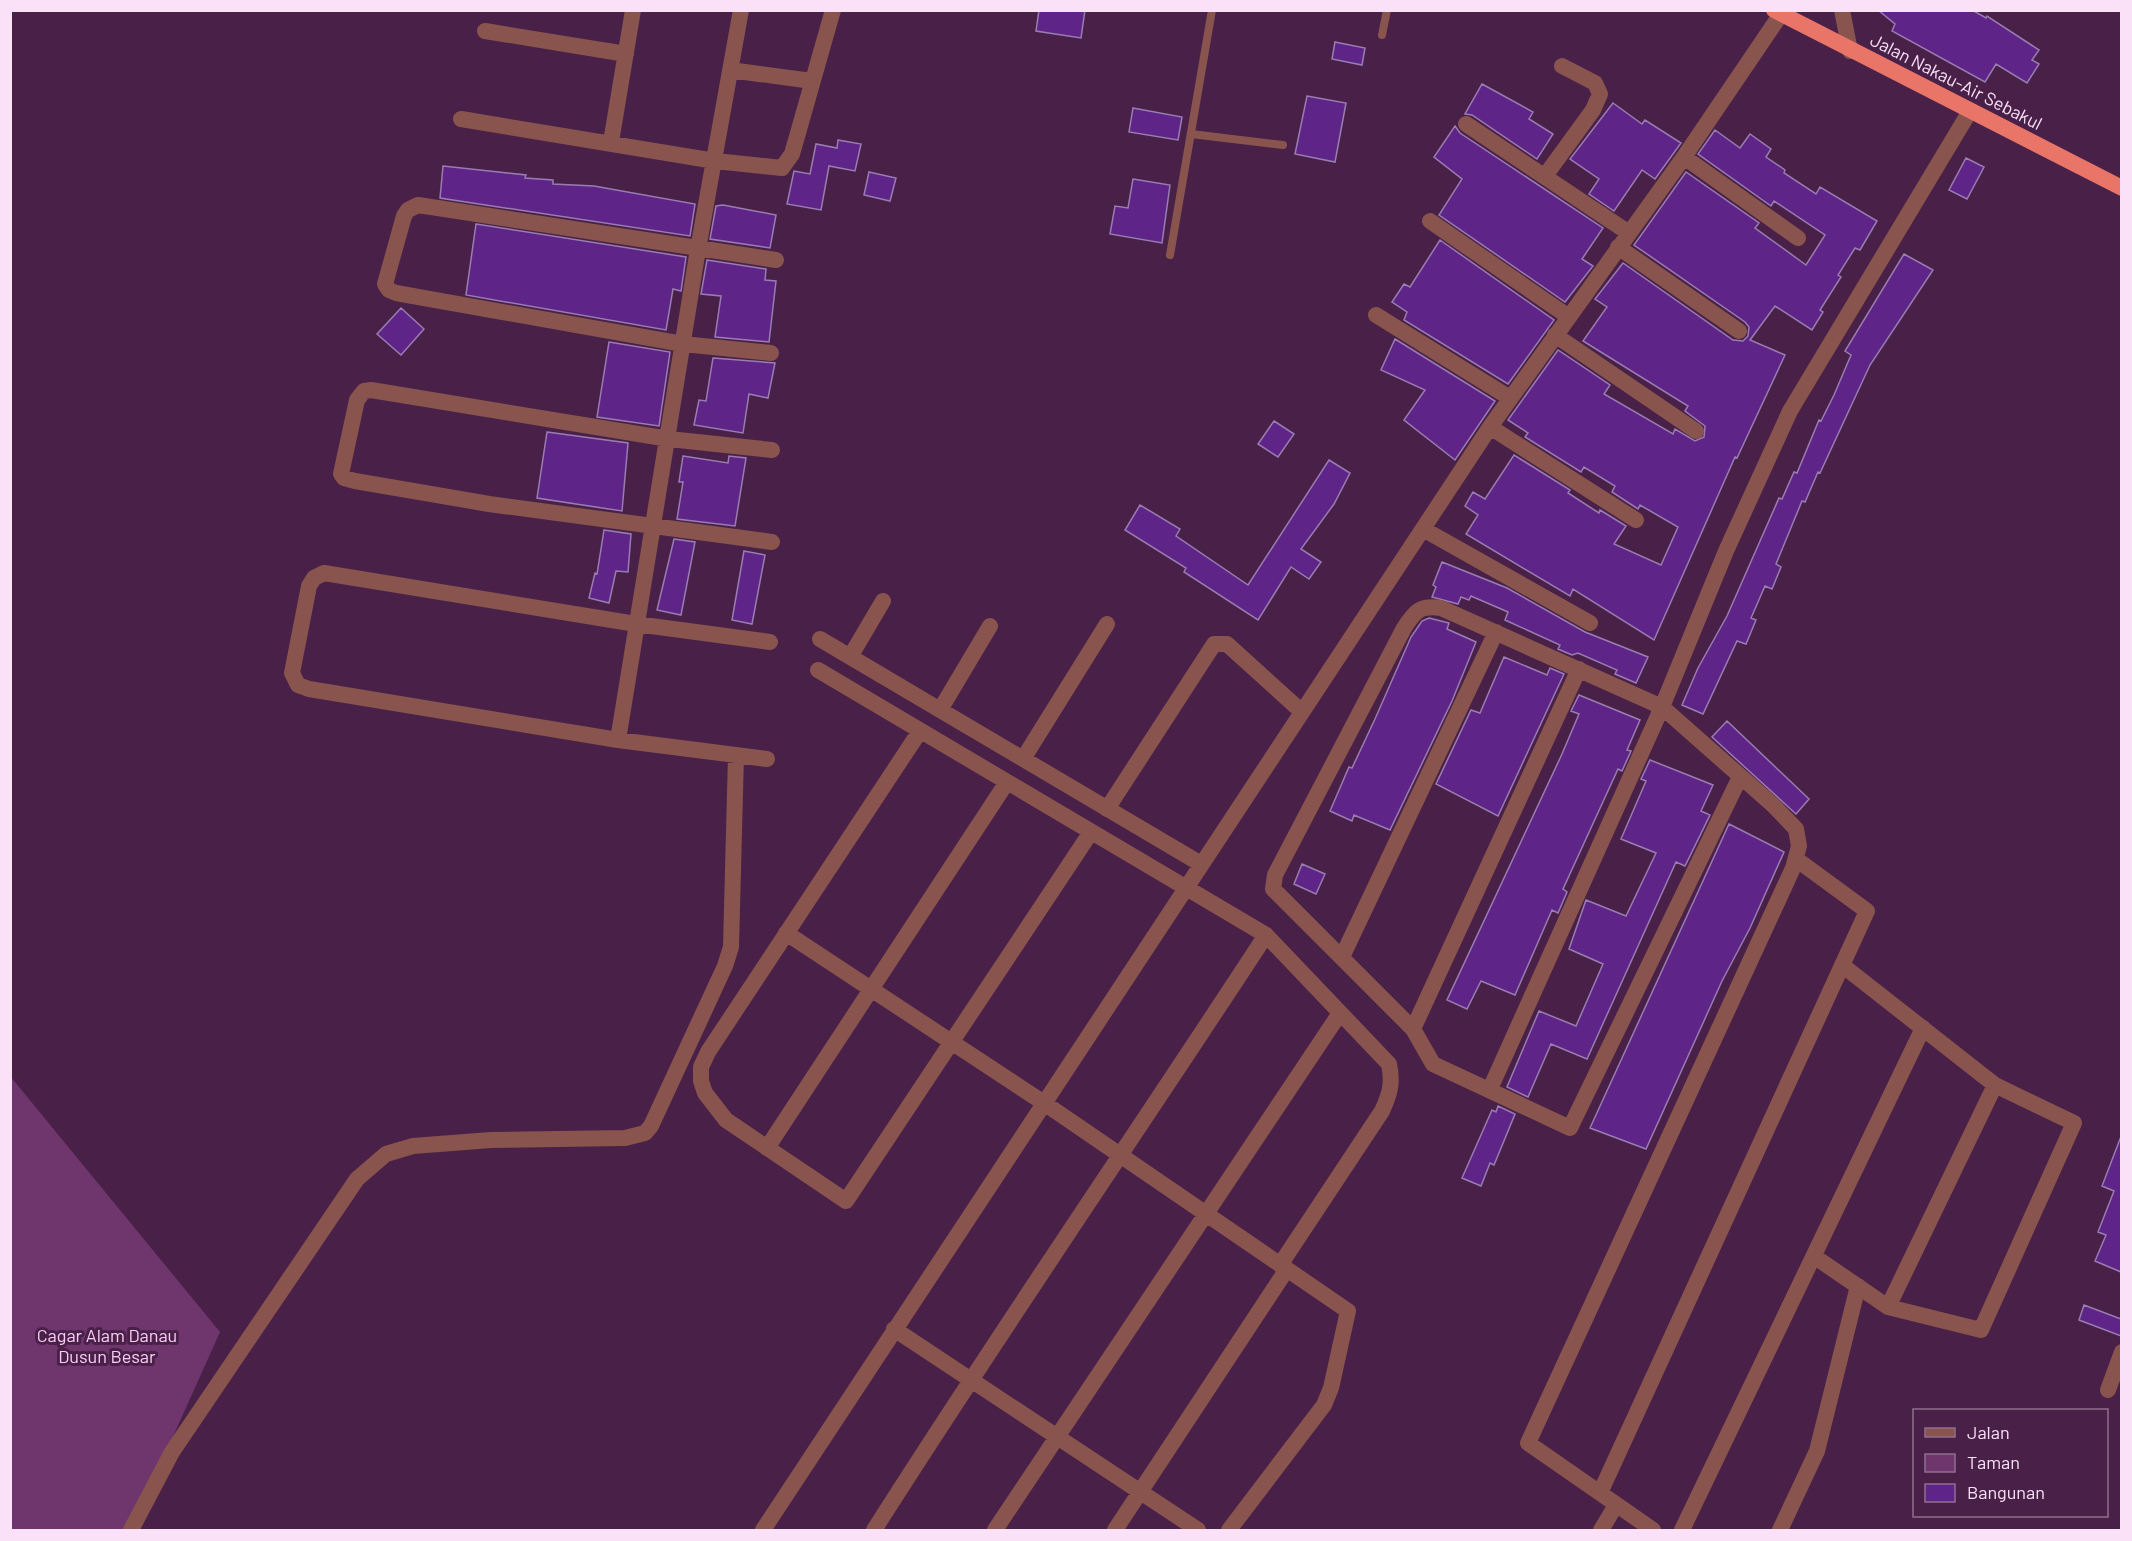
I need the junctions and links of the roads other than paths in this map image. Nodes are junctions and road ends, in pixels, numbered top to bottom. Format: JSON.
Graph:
{"nodes":[{"id":1,"x":633,"y":10,"type":"edge"},
{"id":2,"x":741,"y":10,"type":"edge"},
{"id":3,"x":832,"y":10,"type":"edge"},
{"id":4,"x":1212,"y":10,"type":"edge"},
{"id":5,"x":1387,"y":10,"type":"edge"},
{"id":6,"x":1842,"y":10,"type":"edge"},
{"id":7,"x":1778,"y":12,"type":"edge"},
{"id":8,"x":485,"y":31,"type":"dead end"},
{"id":9,"x":1382,"y":35,"type":"dead end"},
{"id":10,"x":1850,"y":51,"type":"junction"},
{"id":11,"x":626,"y":54,"type":"junction"},
{"id":12,"x":1562,"y":66,"type":"dead end"},
{"id":13,"x":730,"y":70,"type":"junction"},
{"id":14,"x":812,"y":81,"type":"junction"},
{"id":15,"x":1970,"y":111,"type":"junction"},
{"id":16,"x":461,"y":119,"type":"dead end"},
{"id":17,"x":1466,"y":124,"type":"dead end"},
{"id":18,"x":1191,"y":134,"type":"junction"},
{"id":19,"x":611,"y":142,"type":"junction"},
{"id":20,"x":1283,"y":145,"type":"dead end"},
{"id":21,"x":1684,"y":157,"type":"junction"},
{"id":22,"x":714,"y":161,"type":"junction"},
{"id":23,"x":1545,"y":176,"type":"junction"},
{"id":24,"x":2121,"y":188,"type":"edge"},
{"id":25,"x":1430,"y":221,"type":"dead end"},
{"id":26,"x":1629,"y":233,"type":"junction"},
{"id":27,"x":1798,"y":237,"type":"dead end"},
{"id":28,"x":1618,"y":248,"type":"junction"},
{"id":29,"x":698,"y":249,"type":"junction"},
{"id":30,"x":1170,"y":255,"type":"dead end"},
{"id":31,"x":776,"y":260,"type":"dead end"},
{"id":32,"x":1376,"y":315,"type":"dead end"},
{"id":33,"x":1569,"y":317,"type":"junction"},
{"id":34,"x":1739,"y":331,"type":"dead end"},
{"id":35,"x":1555,"y":335,"type":"junction"},
{"id":36,"x":683,"y":344,"type":"junction"},
{"id":37,"x":771,"y":352,"type":"dead end"},
{"id":38,"x":1510,"y":399,"type":"junction"},
{"id":39,"x":1490,"y":427,"type":"junction"},
{"id":40,"x":1696,"y":431,"type":"dead end"},
{"id":41,"x":669,"y":438,"type":"junction"},
{"id":42,"x":771,"y":450,"type":"dead end"},
{"id":43,"x":1636,"y":520,"type":"dead end"},
{"id":44,"x":654,"y":526,"type":"junction"},
{"id":45,"x":1423,"y":529,"type":"junction"},
{"id":46,"x":772,"y":542,"type":"dead end"},
{"id":47,"x":883,"y":601,"type":"dead end"},
{"id":48,"x":1590,"y":623,"type":"dead end"},
{"id":49,"x":636,"y":624,"type":"junction"},
{"id":50,"x":1107,"y":624,"type":"dead end"},
{"id":51,"x":990,"y":626,"type":"dead end"},
{"id":52,"x":1496,"y":632,"type":"junction"},
{"id":53,"x":820,"y":639,"type":"dead end"},
{"id":54,"x":770,"y":642,"type":"dead end"},
{"id":55,"x":850,"y":657,"type":"junction"},
{"id":56,"x":1579,"y":669,"type":"junction"},
{"id":57,"x":818,"y":670,"type":"dead end"},
{"id":58,"x":1662,"y":706,"type":"junction"},
{"id":59,"x":940,"y":710,"type":"junction"},
{"id":60,"x":1302,"y":712,"type":"junction"},
{"id":61,"x":920,"y":731,"type":"junction"},
{"id":62,"x":618,"y":740,"type":"junction"},
{"id":63,"x":736,"y":755,"type":"junction"},
{"id":64,"x":767,"y":759,"type":"dead end"},
{"id":65,"x":1023,"y":759,"type":"junction"},
{"id":66,"x":1740,"y":777,"type":"junction"},
{"id":67,"x":1007,"y":782,"type":"junction"},
{"id":68,"x":1107,"y":809,"type":"junction"},
{"id":69,"x":1091,"y":832,"type":"junction"},
{"id":70,"x":1796,"y":859,"type":"junction"},
{"id":71,"x":1201,"y":864,"type":"junction"},
{"id":72,"x":1186,"y":888,"type":"junction"},
{"id":73,"x":786,"y":933,"type":"junction"},
{"id":74,"x":1266,"y":935,"type":"junction"},
{"id":75,"x":1342,"y":957,"type":"junction"},
{"id":76,"x":1842,"y":965,"type":"junction"},
{"id":77,"x":871,"y":989,"type":"junction"},
{"id":78,"x":1340,"y":1013,"type":"junction"},
{"id":79,"x":1923,"y":1028,"type":"junction"},
{"id":80,"x":1413,"y":1029,"type":"junction"},
{"id":81,"x":951,"y":1043,"type":"junction"},
{"id":82,"x":1995,"y":1085,"type":"junction"},
{"id":83,"x":1490,"y":1089,"type":"junction"},
{"id":84,"x":1044,"y":1103,"type":"junction"},
{"id":85,"x":766,"y":1148,"type":"junction"},
{"id":86,"x":1122,"y":1156,"type":"junction"},
{"id":87,"x":1206,"y":1214,"type":"junction"},
{"id":88,"x":1815,"y":1257,"type":"junction"},
{"id":89,"x":1284,"y":1267,"type":"junction"},
{"id":90,"x":1858,"y":1286,"type":"junction"},
{"id":91,"x":1888,"y":1307,"type":"junction"},
{"id":92,"x":894,"y":1329,"type":"junction"},
{"id":93,"x":2121,"y":1352,"type":"edge"},
{"id":94,"x":970,"y":1380,"type":"junction"},
{"id":95,"x":2108,"y":1390,"type":"dead end"},
{"id":96,"x":1055,"y":1436,"type":"junction"},
{"id":97,"x":1140,"y":1492,"type":"junction"},
{"id":98,"x":1600,"y":1493,"type":"junction"},
{"id":99,"x":1616,"y":1504,"type":"junction"},
{"id":100,"x":131,"y":1530,"type":"edge"},
{"id":101,"x":763,"y":1530,"type":"edge"},
{"id":102,"x":874,"y":1530,"type":"edge"},
{"id":103,"x":995,"y":1530,"type":"edge"},
{"id":104,"x":1115,"y":1530,"type":"edge"},
{"id":105,"x":1198,"y":1530,"type":"edge"},
{"id":106,"x":1229,"y":1530,"type":"edge"},
{"id":107,"x":1601,"y":1530,"type":"edge"},
{"id":108,"x":1653,"y":1530,"type":"edge"},
{"id":109,"x":1682,"y":1530,"type":"edge"},
{"id":110,"x":1780,"y":1530,"type":"edge"}],
"edges":[{"from":1,"to":11,"type":"street"},
{"from":2,"to":13,"type":"street"},
{"from":3,"to":14,"type":"street"},
{"from":4,"to":18,"type":"lane"},
{"from":5,"to":9,"type":"lane"},
{"from":6,"to":10,"type":"street"},
{"from":7,"to":10,"type":"highway","name":"Jalan Nakau-Air Sebakul"},
{"from":7,"to":21,"type":"street"},
{"from":8,"to":11,"type":"street"},
{"from":10,"to":15,"type":"highway","name":"Jalan Nakau-Air Sebakul"},
{"from":11,"to":19,"type":"street"},
{"from":12,"to":23,"type":"street"},
{"from":13,"to":14,"type":"street"},
{"from":13,"to":22,"type":"street"},
{"from":14,"to":22,"type":"street"},
{"from":15,"to":24,"type":"highway","name":"Jalan Nakau-Air Sebakul"},
{"from":15,"to":58,"type":"street"},
{"from":16,"to":19,"type":"street"},
{"from":17,"to":23,"type":"street"},
{"from":18,"to":20,"type":"lane"},
{"from":18,"to":30,"type":"lane"},
{"from":19,"to":22,"type":"street"},
{"from":21,"to":26,"type":"street"},
{"from":21,"to":27,"type":"street"},
{"from":22,"to":29,"type":"street"},
{"from":23,"to":26,"type":"street"},
{"from":25,"to":33,"type":"street"},
{"from":26,"to":28,"type":"street"},
{"from":28,"to":33,"type":"street"},
{"from":28,"to":34,"type":"street"},
{"from":29,"to":31,"type":"street"},
{"from":29,"to":36,"type":"street"},
{"from":29,"to":36,"type":"street"},
{"from":32,"to":38,"type":"street"},
{"from":33,"to":35,"type":"street"},
{"from":35,"to":38,"type":"street"},
{"from":35,"to":40,"type":"street"},
{"from":36,"to":37,"type":"street"},
{"from":36,"to":41,"type":"street"},
{"from":38,"to":39,"type":"street"},
{"from":39,"to":43,"type":"street"},
{"from":39,"to":45,"type":"street"},
{"from":41,"to":42,"type":"street"},
{"from":41,"to":44,"type":"street"},
{"from":41,"to":44,"type":"street"},
{"from":44,"to":46,"type":"street"},
{"from":44,"to":49,"type":"street"},
{"from":45,"to":48,"type":"street"},
{"from":45,"to":60,"type":"street"},
{"from":47,"to":55,"type":"street"},
{"from":49,"to":54,"type":"street"},
{"from":49,"to":62,"type":"street"},
{"from":49,"to":62,"type":"street"},
{"from":50,"to":65,"type":"street"},
{"from":51,"to":59,"type":"street"},
{"from":52,"to":56,"type":"street"},
{"from":52,"to":75,"type":"street"},
{"from":52,"to":75,"type":"street"},
{"from":53,"to":55,"type":"street"},
{"from":55,"to":59,"type":"street"},
{"from":56,"to":58,"type":"street"},
{"from":56,"to":80,"type":"street"},
{"from":57,"to":61,"type":"street"},
{"from":58,"to":66,"type":"street"},
{"from":58,"to":83,"type":"street"},
{"from":59,"to":65,"type":"street"},
{"from":60,"to":68,"type":"street"},
{"from":60,"to":71,"type":"street"},
{"from":61,"to":67,"type":"street"},
{"from":61,"to":73,"type":"street"},
{"from":62,"to":63,"type":"street"},
{"from":63,"to":64,"type":"street"},
{"from":63,"to":100,"type":"street"},
{"from":65,"to":68,"type":"street"},
{"from":66,"to":70,"type":"street"},
{"from":66,"to":83,"type":"street"},
{"from":67,"to":69,"type":"street"},
{"from":67,"to":77,"type":"street"},
{"from":68,"to":71,"type":"street"},
{"from":69,"to":72,"type":"street"},
{"from":69,"to":81,"type":"street"},
{"from":70,"to":76,"type":"street"},
{"from":70,"to":98,"type":"street"},
{"from":71,"to":72,"type":"street"},
{"from":72,"to":74,"type":"street"},
{"from":72,"to":84,"type":"street"},
{"from":73,"to":77,"type":"street"},
{"from":73,"to":85,"type":"street"},
{"from":74,"to":78,"type":"street"},
{"from":74,"to":86,"type":"street"},
{"from":75,"to":80,"type":"street"},
{"from":76,"to":79,"type":"street"},
{"from":76,"to":98,"type":"street"},
{"from":77,"to":81,"type":"street"},
{"from":77,"to":85,"type":"street"},
{"from":78,"to":87,"type":"street"},
{"from":78,"to":89,"type":"street"},
{"from":79,"to":82,"type":"street"},
{"from":79,"to":88,"type":"street"},
{"from":80,"to":83,"type":"street"},
{"from":81,"to":84,"type":"street"},
{"from":81,"to":85,"type":"street"},
{"from":82,"to":91,"type":"street"},
{"from":82,"to":91,"type":"street"},
{"from":84,"to":86,"type":"street"},
{"from":84,"to":92,"type":"street"},
{"from":86,"to":87,"type":"street"},
{"from":86,"to":94,"type":"street"},
{"from":87,"to":89,"type":"street"},
{"from":87,"to":96,"type":"street"},
{"from":88,"to":90,"type":"street"},
{"from":88,"to":109,"type":"street"},
{"from":89,"to":97,"type":"street"},
{"from":89,"to":106,"type":"street"},
{"from":90,"to":91,"type":"street"},
{"from":90,"to":110,"type":"street"},
{"from":92,"to":94,"type":"street"},
{"from":92,"to":101,"type":"street"},
{"from":93,"to":95,"type":"street"},
{"from":94,"to":96,"type":"street"},
{"from":94,"to":102,"type":"street"},
{"from":96,"to":97,"type":"street"},
{"from":96,"to":103,"type":"street"},
{"from":97,"to":104,"type":"street"},
{"from":97,"to":105,"type":"street"},
{"from":98,"to":99,"type":"street"},
{"from":99,"to":107,"type":"street"},
{"from":99,"to":108,"type":"street"}]}
